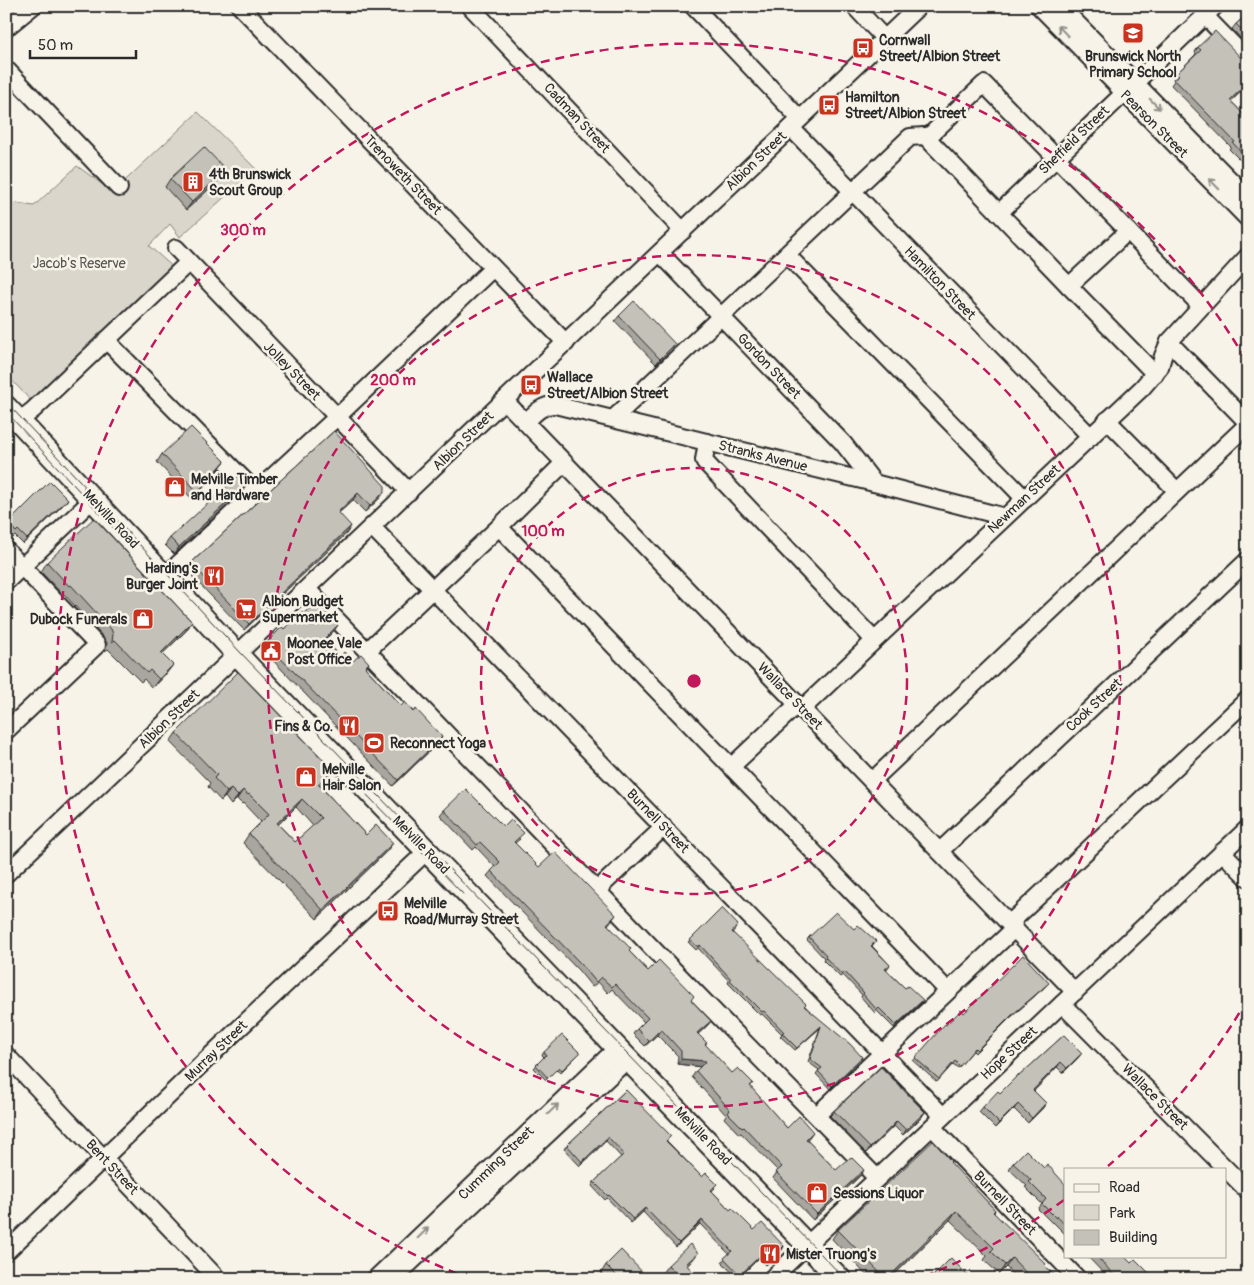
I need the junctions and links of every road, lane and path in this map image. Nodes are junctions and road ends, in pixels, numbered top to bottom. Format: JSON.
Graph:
{"nodes":[{"id":1,"x":34,"y":6,"type":"edge"},
{"id":2,"x":240,"y":6,"type":"edge"},
{"id":3,"x":470,"y":6,"type":"edge"},
{"id":4,"x":694,"y":6,"type":"edge"},
{"id":5,"x":854,"y":6,"type":"edge"},
{"id":6,"x":919,"y":6,"type":"edge"},
{"id":7,"x":1039,"y":6,"type":"edge"},
{"id":8,"x":1060,"y":6,"type":"edge"},
{"id":9,"x":1210,"y":11,"type":"edge"},
{"id":10,"x":6,"y":28,"type":"edge"},
{"id":11,"x":884,"y":38,"type":"junction"},
{"id":12,"x":1248,"y":60,"type":"edge"},
{"id":13,"x":6,"y":69,"type":"edge"},
{"id":14,"x":1129,"y":87,"type":"junction"},
{"id":15,"x":796,"y":123,"type":"junction"},
{"id":16,"x":927,"y":138,"type":"junction"},
{"id":17,"x":1056,"y":158,"type":"junction"},
{"id":18,"x":119,"y":188,"type":"dead end"},
{"id":19,"x":853,"y":192,"type":"junction"},
{"id":20,"x":1248,"y":198,"type":"edge"},
{"id":21,"x":999,"y":213,"type":"junction"},
{"id":22,"x":1248,"y":219,"type":"edge"},
{"id":23,"x":683,"y":231,"type":"junction"},
{"id":24,"x":1128,"y":231,"type":"junction"},
{"id":25,"x":176,"y":248,"type":"dead end"},
{"id":26,"x":660,"y":253,"type":"junction"},
{"id":27,"x":787,"y":255,"type":"junction"},
{"id":28,"x":1248,"y":256,"type":"edge"},
{"id":29,"x":190,"y":262,"type":"junction"},
{"id":30,"x":1248,"y":264,"type":"edge"},
{"id":31,"x":494,"y":268,"type":"junction"},
{"id":32,"x":1230,"y":278,"type":"junction"},
{"id":33,"x":1069,"y":286,"type":"junction"},
{"id":34,"x":1201,"y":306,"type":"junction"},
{"id":35,"x":721,"y":317,"type":"junction"},
{"id":36,"x":106,"y":340,"type":"junction"},
{"id":37,"x":1169,"y":342,"type":"junction"},
{"id":38,"x":566,"y":343,"type":"junction"},
{"id":39,"x":1155,"y":374,"type":"junction"},
{"id":40,"x":505,"y":400,"type":"junction"},
{"id":41,"x":13,"y":414,"type":"edge"},
{"id":42,"x":337,"y":417,"type":"junction"},
{"id":43,"x":614,"y":418,"type":"junction"},
{"id":44,"x":1107,"y":420,"type":"junction"},
{"id":45,"x":526,"y":422,"type":"junction"},
{"id":46,"x":1248,"y":424,"type":"edge"},
{"id":47,"x":1091,"y":437,"type":"junction"},
{"id":48,"x":706,"y":442,"type":"junction"},
{"id":49,"x":564,"y":463,"type":"junction"},
{"id":50,"x":874,"y":483,"type":"junction"},
{"id":51,"x":1177,"y":491,"type":"junction"},
{"id":52,"x":256,"y":492,"type":"junction"},
{"id":53,"x":409,"y":492,"type":"junction"},
{"id":54,"x":1024,"y":499,"type":"junction"},
{"id":55,"x":92,"y":500,"type":"junction"},
{"id":56,"x":1005,"y":517,"type":"junction"},
{"id":57,"x":372,"y":527,"type":"junction"},
{"id":58,"x":499,"y":527,"type":"junction"},
{"id":59,"x":6,"y":550,"type":"edge"},
{"id":60,"x":1248,"y":560,"type":"edge"},
{"id":61,"x":22,"y":566,"type":"junction"},
{"id":62,"x":164,"y":577,"type":"junction"},
{"id":63,"x":6,"y":582,"type":"edge"},
{"id":64,"x":307,"y":589,"type":"junction"},
{"id":65,"x":433,"y":589,"type":"junction"},
{"id":66,"x":874,"y":640,"type":"junction"},
{"id":67,"x":367,"y":651,"type":"junction"},
{"id":68,"x":237,"y":654,"type":"junction"},
{"id":69,"x":1248,"y":699,"type":"edge"},
{"id":70,"x":800,"y":707,"type":"junction"},
{"id":71,"x":6,"y":731,"type":"edge"},
{"id":72,"x":732,"y":766,"type":"junction"},
{"id":73,"x":872,"y":781,"type":"junction"},
{"id":74,"x":664,"y":827,"type":"junction"},
{"id":75,"x":1248,"y":828,"type":"edge"},
{"id":76,"x":427,"y":851,"type":"junction"},
{"id":77,"x":940,"y":851,"type":"junction"},
{"id":78,"x":1222,"y":852,"type":"junction"},
{"id":79,"x":6,"y":874,"type":"edge"},
{"id":80,"x":1248,"y":878,"type":"edge"},
{"id":81,"x":597,"y":890,"type":"junction"},
{"id":82,"x":1012,"y":926,"type":"junction"},
{"id":83,"x":947,"y":990,"type":"junction"},
{"id":84,"x":1075,"y":992,"type":"junction"},
{"id":85,"x":1062,"y":1004,"type":"junction"},
{"id":86,"x":622,"y":1053,"type":"junction"},
{"id":87,"x":883,"y":1053,"type":"junction"},
{"id":88,"x":6,"y":1055,"type":"edge"},
{"id":89,"x":816,"y":1116,"type":"junction"},
{"id":90,"x":937,"y":1121,"type":"junction"},
{"id":91,"x":104,"y":1159,"type":"junction"},
{"id":92,"x":1225,"y":1168,"type":"edge"},
{"id":93,"x":1226,"y":1169,"type":"edge"},
{"id":94,"x":877,"y":1178,"type":"junction"},
{"id":95,"x":1248,"y":1191,"type":"edge"},
{"id":96,"x":807,"y":1245,"type":"junction"},
{"id":97,"x":6,"y":1252,"type":"edge"},
{"id":98,"x":409,"y":1255,"type":"junction"},
{"id":99,"x":218,"y":1279,"type":"edge"},
{"id":100,"x":375,"y":1279,"type":"edge"},
{"id":101,"x":393,"y":1279,"type":"edge"},
{"id":102,"x":771,"y":1279,"type":"edge"},
{"id":103,"x":840,"y":1279,"type":"edge"},
{"id":104,"x":1078,"y":1279,"type":"edge"}],
"edges":[{"from":1,"to":10,"type":"street"},
{"from":2,"to":31,"type":"street","name":"Trenoweth Street"},
{"from":3,"to":23,"type":"street","name":"Cadman Street"},
{"from":4,"to":15,"type":"street","name":"Hamilton Street"},
{"from":5,"to":11,"type":"street"},
{"from":6,"to":11,"type":"street","name":"Albion Street"},
{"from":14,"to":7,"type":"street","name":"Pearson Street","one_way":true},
{"from":8,"to":14,"type":"street","name":"Pearson Street"},
{"from":9,"to":12,"type":"street"},
{"from":9,"to":14,"type":"street","name":"Sheffield Street"},
{"from":11,"to":15,"type":"street","name":"Albion Street"},
{"from":13,"to":18,"type":"street"},
{"from":14,"to":17,"type":"street","name":"Sheffield Street"},
{"from":14,"to":20,"type":"street","name":"Pearson Street","one_way":true},
{"from":22,"to":14,"type":"street","name":"Pearson Street","one_way":true},
{"from":15,"to":19,"type":"street","name":"Hamilton Street"},
{"from":15,"to":23,"type":"street","name":"Albion Street"},
{"from":16,"to":17,"type":"street"},
{"from":16,"to":19,"type":"street"},
{"from":16,"to":21,"type":"street"},
{"from":17,"to":21,"type":"street","name":"Sheffield Street"},
{"from":17,"to":24,"type":"street"},
{"from":19,"to":27,"type":"street"},
{"from":19,"to":47,"type":"street","name":"Hamilton Street"},
{"from":21,"to":33,"type":"street"},
{"from":23,"to":26,"type":"street","name":"Albion Street"},
{"from":24,"to":33,"type":"street"},
{"from":24,"to":34,"type":"street"},
{"from":25,"to":29,"type":"street","name":"Jolley Street"},
{"from":26,"to":35,"type":"street","name":"Gordon Street"},
{"from":26,"to":38,"type":"street","name":"Albion Street"},
{"from":27,"to":35,"type":"street"},
{"from":27,"to":54,"type":"street"},
{"from":28,"to":32,"type":"street","name":"Newman Street"},
{"from":29,"to":36,"type":"street"},
{"from":29,"to":42,"type":"street","name":"Jolley Street"},
{"from":30,"to":32,"type":"street","name":"Newman Street"},
{"from":31,"to":38,"type":"street","name":"Trenoweth Street"},
{"from":31,"to":42,"type":"street"},
{"from":32,"to":34,"type":"street","name":"Newman Street"},
{"from":33,"to":39,"type":"street"},
{"from":34,"to":37,"type":"street","name":"Newman Street"},
{"from":35,"to":43,"type":"street"},
{"from":35,"to":50,"type":"street","name":"Gordon Street"},
{"from":36,"to":41,"type":"street"},
{"from":36,"to":52,"type":"street"},
{"from":37,"to":39,"type":"street","name":"Newman Street"},
{"from":37,"to":46,"type":"street"},
{"from":38,"to":40,"type":"street","name":"Albion Street"},
{"from":39,"to":44,"type":"street","name":"Newman Street"},
{"from":40,"to":45,"type":"street","name":"Wallace Street"},
{"from":40,"to":53,"type":"street","name":"Albion Street"},
{"from":41,"to":55,"type":"main road","name":"Melville Road"},
{"from":42,"to":52,"type":"street"},
{"from":42,"to":53,"type":"street","name":"Jolley Street"},
{"from":43,"to":45,"type":"street","name":"Stranks Avenue"},
{"from":43,"to":48,"type":"street","name":"Stranks Avenue"},
{"from":44,"to":47,"type":"street","name":"Newman Street"},
{"from":44,"to":51,"type":"street"},
{"from":45,"to":49,"type":"street","name":"Wallace Street"},
{"from":46,"to":51,"type":"street"},
{"from":47,"to":54,"type":"street","name":"Newman Street"},
{"from":48,"to":50,"type":"street","name":"Stranks Avenue"},
{"from":48,"to":66,"type":"street"},
{"from":49,"to":58,"type":"street"},
{"from":49,"to":70,"type":"street","name":"Wallace Street"},
{"from":50,"to":56,"type":"street","name":"Stranks Avenue"},
{"from":51,"to":73,"type":"street"},
{"from":52,"to":62,"type":"street"},
{"from":53,"to":57,"type":"street","name":"Albion Street"},
{"from":54,"to":56,"type":"street","name":"Newman Street"},
{"from":55,"to":61,"type":"street"},
{"from":55,"to":62,"type":"main road","name":"Melville Road"},
{"from":56,"to":66,"type":"street","name":"Newman Street"},
{"from":57,"to":64,"type":"street","name":"Albion Street"},
{"from":57,"to":65,"type":"street","name":"Burnell Street"},
{"from":58,"to":65,"type":"street"},
{"from":58,"to":72,"type":"street"},
{"from":59,"to":61,"type":"street"},
{"from":60,"to":77,"type":"street","name":"Cook Street"},
{"from":61,"to":63,"type":"street"},
{"from":61,"to":71,"type":"street"},
{"from":62,"to":68,"type":"main road","name":"Melville Road"},
{"from":64,"to":67,"type":"street"},
{"from":64,"to":68,"type":"street","name":"Albion Street"},
{"from":65,"to":67,"type":"street"},
{"from":65,"to":74,"type":"street","name":"Burnell Street"},
{"from":66,"to":70,"type":"street","name":"Newman Street"},
{"from":67,"to":81,"type":"street"},
{"from":68,"to":76,"type":"main road","name":"Melville Road"},
{"from":68,"to":79,"type":"street","name":"Albion Street"},
{"from":69,"to":82,"type":"street"},
{"from":70,"to":72,"type":"street","name":"Newman Street"},
{"from":70,"to":73,"type":"street","name":"Wallace Street"},
{"from":72,"to":83,"type":"street"},
{"from":73,"to":77,"type":"street","name":"Wallace Street"},
{"from":74,"to":81,"type":"street"},
{"from":74,"to":87,"type":"street","name":"Burnell Street"},
{"from":75,"to":78,"type":"street","name":"Hope Street"},
{"from":76,"to":86,"type":"main road","name":"Melville Road"},
{"from":76,"to":91,"type":"street","name":"Murray Street"},
{"from":77,"to":82,"type":"street","name":"Wallace Street"},
{"from":78,"to":80,"type":"street"},
{"from":78,"to":84,"type":"street","name":"Hope Street"},
{"from":81,"to":89,"type":"street"},
{"from":82,"to":83,"type":"street"},
{"from":82,"to":84,"type":"street","name":"Wallace Street"},
{"from":83,"to":87,"type":"street"},
{"from":84,"to":85,"type":"street","name":"Hope Street"},
{"from":85,"to":90,"type":"street","name":"Hope Street"},
{"from":85,"to":92,"type":"street","name":"Wallace Street"},
{"from":86,"to":96,"type":"main road","name":"Melville Road"},
{"from":86,"to":98,"type":"street","name":"Cumming Street"},
{"from":87,"to":89,"type":"street"},
{"from":87,"to":90,"type":"street","name":"Burnell Street"},
{"from":88,"to":91,"type":"street","name":"Bent Street"},
{"from":89,"to":94,"type":"street"},
{"from":90,"to":94,"type":"street","name":"Hope Street"},
{"from":90,"to":104,"type":"street","name":"Burnell Street"},
{"from":91,"to":97,"type":"street","name":"Murray Street"},
{"from":91,"to":99,"type":"street","name":"Bent Street"},
{"from":93,"to":95,"type":"street","name":"Wallace Street"},
{"from":94,"to":96,"type":"street","name":"Hope Street"},
{"from":96,"to":102,"type":"street","name":"Hope Street"},
{"from":96,"to":103,"type":"main road","name":"Melville Road"},
{"from":98,"to":100,"type":"street","name":"Cumming Street"},
{"from":98,"to":101,"type":"street","name":"Cumming Street"}]}
